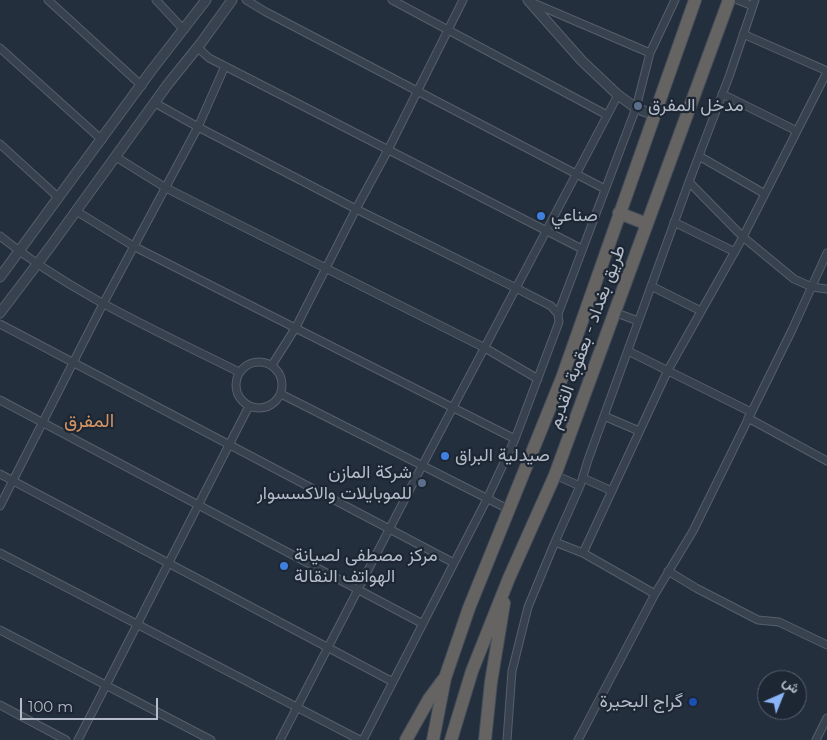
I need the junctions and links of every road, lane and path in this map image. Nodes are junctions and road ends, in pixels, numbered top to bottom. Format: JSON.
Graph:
{"nodes":[{"id":1,"x":48,"y":0,"type":"edge"},
{"id":2,"x":156,"y":0,"type":"edge"},
{"id":3,"x":206,"y":0,"type":"edge"},
{"id":4,"x":232,"y":0,"type":"edge"},
{"id":5,"x":246,"y":0,"type":"edge"},
{"id":6,"x":392,"y":0,"type":"edge"},
{"id":7,"x":463,"y":0,"type":"edge"},
{"id":8,"x":675,"y":0,"type":"edge"},
{"id":9,"x":695,"y":0,"type":"edge"},
{"id":10,"x":729,"y":0,"type":"edge"},
{"id":11,"x":738,"y":0,"type":"edge"},
{"id":12,"x":529,"y":1,"type":"edge"},
{"id":13,"x":754,"y":3,"type":"edge"},
{"id":14,"x":184,"y":30,"type":"junction"},
{"id":15,"x":448,"y":30,"type":"junction"},
{"id":16,"x":744,"y":34,"type":"junction"},
{"id":17,"x":0,"y":48,"type":"edge"},
{"id":18,"x":198,"y":48,"type":"junction"},
{"id":19,"x":650,"y":53,"type":"junction"},
{"id":20,"x":225,"y":66,"type":"junction"},
{"id":21,"x":827,"y":72,"type":"edge"},
{"id":22,"x":142,"y":86,"type":"junction"},
{"id":23,"x":417,"y":91,"type":"junction"},
{"id":24,"x":722,"y":94,"type":"junction"},
{"id":25,"x":618,"y":96,"type":"junction"},
{"id":26,"x":155,"y":103,"type":"junction"},
{"id":27,"x":636,"y":108,"type":"junction"},
{"id":28,"x":607,"y":115,"type":"junction"},
{"id":29,"x":654,"y":115,"type":"junction"},
{"id":30,"x":198,"y":127,"type":"junction"},
{"id":31,"x":797,"y":131,"type":"junction"},
{"id":32,"x":102,"y":140,"type":"junction"},
{"id":33,"x":0,"y":144,"type":"edge"},
{"id":34,"x":388,"y":150,"type":"junction"},
{"id":35,"x":698,"y":156,"type":"junction"},
{"id":36,"x":116,"y":157,"type":"junction"},
{"id":37,"x":576,"y":175,"type":"junction"},
{"id":38,"x":689,"y":182,"type":"junction"},
{"id":39,"x":166,"y":188,"type":"junction"},
{"id":40,"x":605,"y":190,"type":"junction"},
{"id":41,"x":766,"y":194,"type":"junction"},
{"id":42,"x":59,"y":198,"type":"junction"},
{"id":43,"x":356,"y":209,"type":"junction"},
{"id":44,"x":76,"y":211,"type":"junction"},
{"id":45,"x":620,"y":213,"type":"junction"},
{"id":46,"x":674,"y":222,"type":"junction"},
{"id":47,"x":647,"y":224,"type":"junction"},
{"id":48,"x":547,"y":230,"type":"junction"},
{"id":49,"x":0,"y":236,"type":"edge"},
{"id":50,"x":743,"y":237,"type":"junction"},
{"id":51,"x":135,"y":248,"type":"junction"},
{"id":52,"x":582,"y":248,"type":"junction"},
{"id":53,"x":20,"y":252,"type":"junction"},
{"id":54,"x":735,"y":252,"type":"junction"},
{"id":55,"x":827,"y":253,"type":"edge"},
{"id":56,"x":37,"y":264,"type":"junction"},
{"id":57,"x":325,"y":268,"type":"junction"},
{"id":58,"x":0,"y":277,"type":"edge"},
{"id":59,"x":651,"y":286,"type":"junction"},
{"id":60,"x":812,"y":287,"type":"junction"},
{"id":61,"x":516,"y":288,"type":"junction"},
{"id":62,"x":827,"y":289,"type":"edge"},
{"id":63,"x":104,"y":304,"type":"junction"},
{"id":64,"x":701,"y":311,"type":"junction"},
{"id":65,"x":614,"y":312,"type":"junction"},
{"id":66,"x":0,"y":313,"type":"edge"},
{"id":67,"x":558,"y":314,"type":"junction"},
{"id":68,"x":638,"y":321,"type":"junction"},
{"id":69,"x":0,"y":324,"type":"edge"},
{"id":70,"x":296,"y":327,"type":"junction"},
{"id":71,"x":485,"y":348,"type":"junction"},
{"id":72,"x":628,"y":351,"type":"junction"},
{"id":73,"x":74,"y":363,"type":"junction"},
{"id":74,"x":272,"y":365,"type":"junction"},
{"id":75,"x":668,"y":370,"type":"junction"},
{"id":76,"x":239,"y":372,"type":"junction"},
{"id":77,"x":538,"y":379,"type":"junction"},
{"id":78,"x":281,"y":394,"type":"junction"},
{"id":79,"x":0,"y":400,"type":"edge"},
{"id":80,"x":249,"y":406,"type":"junction"},
{"id":81,"x":454,"y":408,"type":"junction"},
{"id":82,"x":750,"y":415,"type":"junction"},
{"id":83,"x":604,"y":416,"type":"junction"},
{"id":84,"x":44,"y":423,"type":"junction"},
{"id":85,"x":639,"y":431,"type":"junction"},
{"id":86,"x":515,"y":438,"type":"junction"},
{"id":87,"x":230,"y":444,"type":"junction"},
{"id":88,"x":827,"y":461,"type":"edge"},
{"id":89,"x":422,"y":466,"type":"junction"},
{"id":90,"x":0,"y":474,"type":"edge"},
{"id":91,"x":555,"y":475,"type":"junction"},
{"id":92,"x":582,"y":478,"type":"junction"},
{"id":93,"x":13,"y":481,"type":"junction"},
{"id":94,"x":580,"y":486,"type":"junction"},
{"id":95,"x":612,"y":491,"type":"junction"},
{"id":96,"x":487,"y":499,"type":"junction"},
{"id":97,"x":198,"y":505,"type":"junction"},
{"id":98,"x":0,"y":506,"type":"edge"},
{"id":99,"x":508,"y":509,"type":"junction"},
{"id":100,"x":390,"y":529,"type":"junction"},
{"id":101,"x":555,"y":542,"type":"junction"},
{"id":102,"x":0,"y":553,"type":"edge"},
{"id":103,"x":583,"y":553,"type":"junction"},
{"id":104,"x":168,"y":563,"type":"junction"},
{"id":105,"x":454,"y":563,"type":"junction"},
{"id":106,"x":668,"y":571,"type":"junction"},
{"id":107,"x":509,"y":578,"type":"junction"},
{"id":108,"x":358,"y":590,"type":"junction"},
{"id":109,"x":655,"y":594,"type":"junction"},
{"id":110,"x":137,"y":624,"type":"junction"},
{"id":111,"x":423,"y":624,"type":"junction"},
{"id":112,"x":0,"y":630,"type":"edge"},
{"id":113,"x":827,"y":645,"type":"edge"},
{"id":114,"x":328,"y":648,"type":"junction"},
{"id":115,"x":444,"y":678,"type":"junction"},
{"id":116,"x":393,"y":682,"type":"junction"},
{"id":117,"x":106,"y":685,"type":"junction"},
{"id":118,"x":0,"y":705,"type":"edge"},
{"id":119,"x":297,"y":708,"type":"junction"},
{"id":120,"x":827,"y":718,"type":"edge"},
{"id":121,"x":66,"y":740,"type":"edge"},
{"id":122,"x":78,"y":740,"type":"edge"},
{"id":123,"x":211,"y":740,"type":"edge"},
{"id":124,"x":280,"y":740,"type":"edge"},
{"id":125,"x":361,"y":740,"type":"edge"},
{"id":126,"x":406,"y":740,"type":"edge"},
{"id":127,"x":433,"y":740,"type":"edge"},
{"id":128,"x":452,"y":740,"type":"edge"},
{"id":129,"x":485,"y":740,"type":"edge"},
{"id":130,"x":507,"y":740,"type":"edge"},
{"id":131,"x":578,"y":740,"type":"edge"},
{"id":132,"x":816,"y":740,"type":"edge"}],
"edges":[{"from":1,"to":22,"type":"street"},
{"from":2,"to":14,"type":"street"},
{"from":3,"to":14,"type":"street"},
{"from":4,"to":18,"type":"street"},
{"from":5,"to":23,"type":"street"},
{"from":6,"to":15,"type":"street"},
{"from":7,"to":15,"type":"street"},
{"from":8,"to":19,"type":"street"},
{"from":9,"to":29,"type":"highway","name":"طريق بغداد - بعقوبة القديم"},
{"from":10,"to":47,"type":"highway","name":"طريق بغداد - بعقوبة القديم"},
{"from":11,"to":13,"type":"street"},
{"from":12,"to":19,"type":"street"},
{"from":12,"to":25,"type":"street"},
{"from":13,"to":16,"type":"street"},
{"from":14,"to":22,"type":"street"},
{"from":15,"to":23,"type":"street"},
{"from":15,"to":28,"type":"street"},
{"from":16,"to":21,"type":"street"},
{"from":16,"to":24,"type":"street"},
{"from":17,"to":32,"type":"street"},
{"from":18,"to":20,"type":"street"},
{"from":18,"to":26,"type":"street"},
{"from":19,"to":27,"type":"street"},
{"from":20,"to":30,"type":"street"},
{"from":20,"to":34,"type":"street"},
{"from":21,"to":31,"type":"street"},
{"from":22,"to":32,"type":"street"},
{"from":23,"to":34,"type":"street"},
{"from":23,"to":37,"type":"street"},
{"from":24,"to":31,"type":"street"},
{"from":24,"to":35,"type":"street"},
{"from":25,"to":27,"type":"street"},
{"from":25,"to":28,"type":"street"},
{"from":26,"to":30,"type":"street"},
{"from":26,"to":36,"type":"street"},
{"from":27,"to":29,"type":"street"},
{"from":27,"to":40,"type":"street"},
{"from":28,"to":37,"type":"street"},
{"from":29,"to":45,"type":"highway","name":"طريق بغداد - بعقوبة القديم"},
{"from":30,"to":39,"type":"street"},
{"from":30,"to":43,"type":"street"},
{"from":31,"to":41,"type":"street"},
{"from":32,"to":42,"type":"street"},
{"from":33,"to":42,"type":"street"},
{"from":34,"to":43,"type":"street"},
{"from":34,"to":48,"type":"street"},
{"from":35,"to":38,"type":"street"},
{"from":35,"to":41,"type":"street"},
{"from":36,"to":39,"type":"street"},
{"from":36,"to":44,"type":"street"},
{"from":37,"to":40,"type":"street"},
{"from":37,"to":48,"type":"street"},
{"from":38,"to":46,"type":"street"},
{"from":38,"to":50,"type":"street"},
{"from":39,"to":51,"type":"street"},
{"from":39,"to":57,"type":"street"},
{"from":40,"to":52,"type":"street"},
{"from":41,"to":50,"type":"street"},
{"from":42,"to":53,"type":"street"},
{"from":43,"to":57,"type":"street"},
{"from":43,"to":61,"type":"street"},
{"from":44,"to":51,"type":"street"},
{"from":44,"to":56,"type":"street"},
{"from":45,"to":47,"type":"highway"},
{"from":45,"to":99,"type":"highway","name":"طريق بغداد - بعقوبة القديم"},
{"from":46,"to":54,"type":"street"},
{"from":46,"to":59,"type":"street"},
{"from":47,"to":65,"type":"highway","name":"طريق بغداد - بعقوبة القديم"},
{"from":48,"to":52,"type":"street"},
{"from":48,"to":61,"type":"street"},
{"from":49,"to":53,"type":"street"},
{"from":50,"to":54,"type":"street"},
{"from":50,"to":60,"type":"street"},
{"from":51,"to":63,"type":"street"},
{"from":51,"to":70,"type":"street"},
{"from":52,"to":67,"type":"street"},
{"from":53,"to":56,"type":"street"},
{"from":53,"to":58,"type":"street"},
{"from":54,"to":64,"type":"street"},
{"from":55,"to":60,"type":"street"},
{"from":56,"to":63,"type":"street"},
{"from":56,"to":66,"type":"street"},
{"from":57,"to":70,"type":"street"},
{"from":57,"to":71,"type":"street"},
{"from":59,"to":64,"type":"street"},
{"from":59,"to":68,"type":"street"},
{"from":60,"to":62,"type":"street"},
{"from":60,"to":82,"type":"street"},
{"from":61,"to":67,"type":"street"},
{"from":61,"to":71,"type":"street"},
{"from":63,"to":73,"type":"street"},
{"from":63,"to":76,"type":"street"},
{"from":64,"to":75,"type":"street"},
{"from":65,"to":68,"type":"street"},
{"from":65,"to":91,"type":"highway","name":"طريق بغداد - بعقوبة القديم"},
{"from":67,"to":77,"type":"street"},
{"from":68,"to":72,"type":"street"},
{"from":69,"to":73,"type":"street"},
{"from":70,"to":74,"type":"street"},
{"from":70,"to":81,"type":"street"},
{"from":71,"to":77,"type":"street"},
{"from":71,"to":81,"type":"street"},
{"from":72,"to":75,"type":"street"},
{"from":72,"to":83,"type":"street"},
{"from":73,"to":84,"type":"street"},
{"from":73,"to":87,"type":"street"},
{"from":74,"to":76,"type":"street"},
{"from":74,"to":78,"type":"street"},
{"from":75,"to":82,"type":"street"},
{"from":75,"to":85,"type":"street"},
{"from":76,"to":80,"type":"street"},
{"from":77,"to":86,"type":"street"},
{"from":78,"to":80,"type":"street"},
{"from":78,"to":89,"type":"street"},
{"from":79,"to":84,"type":"street"},
{"from":80,"to":87,"type":"street"},
{"from":81,"to":86,"type":"street"},
{"from":81,"to":89,"type":"street"},
{"from":82,"to":88,"type":"street"},
{"from":82,"to":106,"type":"street"},
{"from":83,"to":85,"type":"street"},
{"from":83,"to":92,"type":"street"},
{"from":84,"to":93,"type":"street"},
{"from":84,"to":97,"type":"street"},
{"from":85,"to":95,"type":"street"},
{"from":86,"to":96,"type":"street"},
{"from":87,"to":97,"type":"street"},
{"from":87,"to":100,"type":"street"},
{"from":89,"to":96,"type":"street"},
{"from":89,"to":100,"type":"street"},
{"from":90,"to":93,"type":"street"},
{"from":91,"to":94,"type":"street"},
{"from":91,"to":107,"type":"highway","name":"طريق بغداد - بعقوبة القديم"},
{"from":92,"to":94,"type":"street"},
{"from":92,"to":95,"type":"street"},
{"from":93,"to":98,"type":"street"},
{"from":93,"to":104,"type":"street"},
{"from":94,"to":101,"type":"street"},
{"from":95,"to":103,"type":"street"},
{"from":96,"to":99,"type":"street"},
{"from":96,"to":105,"type":"street"},
{"from":97,"to":104,"type":"street"},
{"from":97,"to":108,"type":"street"},
{"from":99,"to":115,"type":"highway","name":"طريق بغداد - بعقوبة القديم"},
{"from":100,"to":105,"type":"street"},
{"from":100,"to":108,"type":"street"},
{"from":101,"to":103,"type":"street"},
{"from":101,"to":130,"type":"street"},
{"from":102,"to":110,"type":"street"},
{"from":103,"to":109,"type":"street"},
{"from":104,"to":110,"type":"street"},
{"from":104,"to":114,"type":"street"},
{"from":105,"to":111,"type":"street"},
{"from":106,"to":109,"type":"street"},
{"from":106,"to":113,"type":"street"},
{"from":107,"to":128,"type":"highway","name":"طريق بغداد - بعقوبة القديم"},
{"from":107,"to":129,"type":"highway"},
{"from":108,"to":111,"type":"street"},
{"from":108,"to":114,"type":"street"},
{"from":109,"to":131,"type":"street"},
{"from":110,"to":117,"type":"street"},
{"from":110,"to":119,"type":"street"},
{"from":111,"to":116,"type":"street"},
{"from":112,"to":117,"type":"street"},
{"from":114,"to":116,"type":"street"},
{"from":114,"to":119,"type":"street"},
{"from":115,"to":126,"type":"highway"},
{"from":115,"to":127,"type":"highway","name":"طريق بغداد - بعقوبة القديم"},
{"from":116,"to":125,"type":"street"},
{"from":117,"to":122,"type":"street"},
{"from":117,"to":123,"type":"street"},
{"from":118,"to":121,"type":"street"},
{"from":119,"to":124,"type":"street"},
{"from":119,"to":125,"type":"street"},
{"from":120,"to":132,"type":"street"}]}
